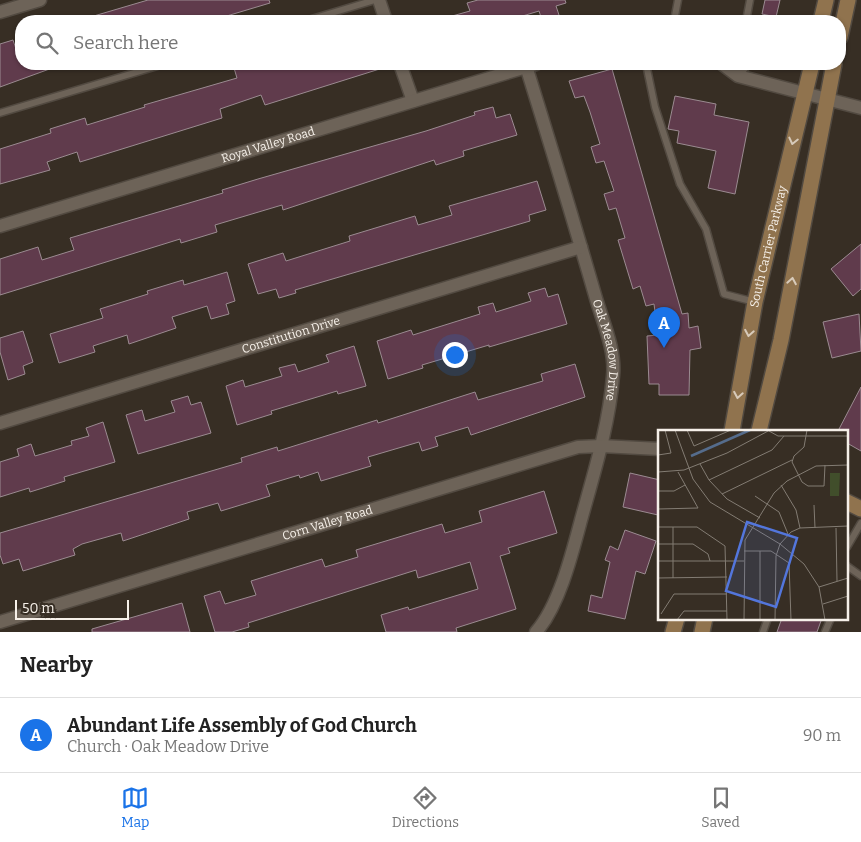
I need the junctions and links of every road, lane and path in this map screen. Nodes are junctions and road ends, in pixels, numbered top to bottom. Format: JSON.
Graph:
{"nodes":[{"id":1,"x":40,"y":0,"type":"edge"},
{"id":2,"x":375,"y":0,"type":"edge"},
{"id":3,"x":379,"y":0,"type":"edge"},
{"id":4,"x":678,"y":0,"type":"edge"},
{"id":5,"x":750,"y":0,"type":"edge"},
{"id":6,"x":826,"y":0,"type":"edge"},
{"id":7,"x":848,"y":0,"type":"edge"},
{"id":8,"x":0,"y":12,"type":"edge"},
{"id":9,"x":325,"y":15,"type":"edge"},
{"id":10,"x":384,"y":15,"type":"edge"},
{"id":11,"x":675,"y":15,"type":"edge"},
{"id":12,"x":747,"y":15,"type":"edge"},
{"id":13,"x":822,"y":15,"type":"edge"},
{"id":14,"x":845,"y":15,"type":"edge"},
{"id":15,"x":144,"y":70,"type":"edge"},
{"id":16,"x":402,"y":70,"type":"edge"},
{"id":17,"x":515,"y":70,"type":"edge"},
{"id":18,"x":532,"y":70,"type":"edge"},
{"id":19,"x":647,"y":70,"type":"edge"},
{"id":20,"x":730,"y":70,"type":"edge"},
{"id":21,"x":744,"y":70,"type":"edge"},
{"id":22,"x":810,"y":70,"type":"edge"},
{"id":23,"x":833,"y":70,"type":"edge"},
{"id":24,"x":738,"y":76,"type":"junction"},
{"id":25,"x":804,"y":93,"type":"junction"},
{"id":26,"x":826,"y":99,"type":"junction"},
{"id":27,"x":413,"y":101,"type":"junction"},
{"id":28,"x":861,"y":108,"type":"edge"},
{"id":29,"x":0,"y":113,"type":"edge"},
{"id":30,"x":0,"y":226,"type":"edge"},
{"id":31,"x":581,"y":247,"type":"junction"},
{"id":32,"x":755,"y":302,"type":"junction"},
{"id":33,"x":0,"y":423,"type":"edge"},
{"id":34,"x":732,"y":430,"type":"edge"},
{"id":35,"x":759,"y":430,"type":"edge"},
{"id":36,"x":601,"y":446,"type":"junction"},
{"id":37,"x":658,"y":449,"type":"edge"},
{"id":38,"x":848,"y":502,"type":"edge"},
{"id":39,"x":861,"y":509,"type":"edge"},
{"id":40,"x":861,"y":524,"type":"edge"},
{"id":41,"x":848,"y":545,"type":"edge"},
{"id":42,"x":848,"y":569,"type":"edge"},
{"id":43,"x":861,"y":576,"type":"edge"},
{"id":44,"x":767,"y":620,"type":"edge"},
{"id":45,"x":829,"y":620,"type":"edge"},
{"id":46,"x":0,"y":622,"type":"edge"},
{"id":47,"x":536,"y":632,"type":"edge"},
{"id":48,"x":763,"y":632,"type":"edge"},
{"id":49,"x":825,"y":632,"type":"edge"}],
"edges":[{"from":1,"to":8,"type":"street"},
{"from":2,"to":9,"type":"lane"},
{"from":3,"to":10,"type":"street"},
{"from":4,"to":11,"type":"lane"},
{"from":5,"to":12,"type":"lane"},
{"from":6,"to":13,"type":"main road"},
{"from":7,"to":14,"type":"main road"},
{"from":15,"to":29,"type":"lane"},
{"from":16,"to":27,"type":"street"},
{"from":17,"to":27,"type":"street","name":"Royal Valley Road"},
{"from":18,"to":31,"type":"street","name":"Oak Meadow Drive"},
{"from":19,"to":32,"type":"lane"},
{"from":20,"to":24,"type":"street"},
{"from":21,"to":24,"type":"lane"},
{"from":22,"to":25,"type":"main road","name":"South Carrier Parkway"},
{"from":23,"to":26,"type":"main road"},
{"from":24,"to":25,"type":"street"},
{"from":25,"to":26,"type":"street"},
{"from":25,"to":32,"type":"main road","name":"South Carrier Parkway","one_way":true},
{"from":26,"to":28,"type":"street"},
{"from":35,"to":26,"type":"main road","one_way":true},
{"from":27,"to":30,"type":"street","name":"Royal Valley Road"},
{"from":31,"to":33,"type":"street","name":"Constitution Drive"},
{"from":31,"to":36,"type":"street","name":"Oak Meadow Drive"},
{"from":32,"to":34,"type":"main road","name":"South Carrier Parkway","one_way":true},
{"from":36,"to":37,"type":"street","name":"Corn Valley Road"},
{"from":36,"to":46,"type":"street","name":"Corn Valley Road"},
{"from":36,"to":47,"type":"street","name":"Oak Meadow Drive"},
{"from":38,"to":39,"type":"main road"},
{"from":40,"to":41,"type":"lane"},
{"from":42,"to":43,"type":"lane"},
{"from":44,"to":48,"type":"lane"},
{"from":45,"to":49,"type":"lane"}]}
